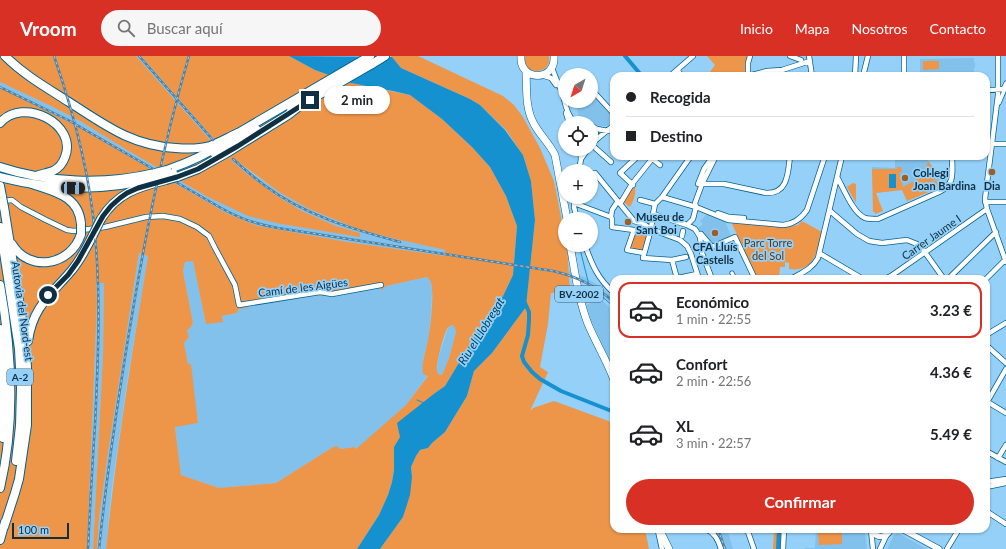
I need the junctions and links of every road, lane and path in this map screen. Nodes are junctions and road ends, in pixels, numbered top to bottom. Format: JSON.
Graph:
{"nodes":[{"id":1,"x":5,"y":56,"type":"edge"},
{"id":2,"x":385,"y":56,"type":"edge"},
{"id":3,"x":521,"y":56,"type":"edge"},
{"id":4,"x":554,"y":56,"type":"edge"},
{"id":5,"x":693,"y":56,"type":"edge"},
{"id":6,"x":750,"y":56,"type":"edge"},
{"id":7,"x":790,"y":56,"type":"edge"},
{"id":8,"x":856,"y":56,"type":"edge"},
{"id":9,"x":868,"y":56,"type":"edge"},
{"id":10,"x":904,"y":56,"type":"edge"},
{"id":11,"x":998,"y":56,"type":"edge"},
{"id":12,"x":802,"y":58,"type":"edge"},
{"id":13,"x":810,"y":58,"type":"edge"},
{"id":14,"x":371,"y":60,"type":"edge"},
{"id":15,"x":797,"y":65,"type":"junction"},
{"id":16,"x":552,"y":68,"type":"junction"},
{"id":17,"x":677,"y":70,"type":"joint"},
{"id":18,"x":526,"y":72,"type":"junction"},
{"id":19,"x":675,"y":72,"type":"edge"},
{"id":20,"x":748,"y":72,"type":"edge"},
{"id":21,"x":763,"y":72,"type":"edge"},
{"id":22,"x":812,"y":72,"type":"edge"},
{"id":23,"x":855,"y":72,"type":"edge"},
{"id":24,"x":864,"y":72,"type":"edge"},
{"id":25,"x":904,"y":72,"type":"edge"},
{"id":26,"x":539,"y":76,"type":"junction"},
{"id":27,"x":1006,"y":83,"type":"edge"},
{"id":28,"x":527,"y":88,"type":"junction"},
{"id":29,"x":1005,"y":89,"type":"edge"},
{"id":30,"x":990,"y":90,"type":"edge"},
{"id":31,"x":998,"y":90,"type":"junction"},
{"id":32,"x":598,"y":97,"type":"edge"},
{"id":33,"x":999,"y":103,"type":"dead end"},
{"id":34,"x":610,"y":110,"type":"edge"},
{"id":35,"x":567,"y":116,"type":"edge"},
{"id":36,"x":570,"y":116,"type":"edge"},
{"id":37,"x":0,"y":123,"type":"edge"},
{"id":38,"x":598,"y":129,"type":"edge"},
{"id":39,"x":608,"y":131,"type":"joint"},
{"id":40,"x":238,"y":133,"type":"junction"},
{"id":41,"x":598,"y":139,"type":"edge"},
{"id":42,"x":992,"y":144,"type":"junction"},
{"id":43,"x":1006,"y":144,"type":"edge"},
{"id":44,"x":598,"y":150,"type":"edge"},
{"id":45,"x":581,"y":156,"type":"edge"},
{"id":46,"x":583,"y":156,"type":"edge"},
{"id":47,"x":581,"y":159,"type":"junction"},
{"id":48,"x":634,"y":160,"type":"edge"},
{"id":49,"x":649,"y":160,"type":"edge"},
{"id":50,"x":654,"y":160,"type":"edge"},
{"id":51,"x":688,"y":160,"type":"edge"},
{"id":52,"x":710,"y":160,"type":"edge"},
{"id":53,"x":714,"y":160,"type":"edge"},
{"id":54,"x":790,"y":160,"type":"edge"},
{"id":55,"x":824,"y":160,"type":"edge"},
{"id":56,"x":842,"y":160,"type":"edge"},
{"id":57,"x":952,"y":160,"type":"edge"},
{"id":58,"x":990,"y":160,"type":"edge"},
{"id":59,"x":990,"y":160,"type":"edge"},
{"id":60,"x":611,"y":162,"type":"dead end"},
{"id":61,"x":581,"y":164,"type":"edge"},
{"id":62,"x":660,"y":165,"type":"dead end"},
{"id":63,"x":0,"y":167,"type":"edge"},
{"id":64,"x":172,"y":173,"type":"junction"},
{"id":65,"x":36,"y":176,"type":"junction"},
{"id":66,"x":0,"y":177,"type":"edge"},
{"id":67,"x":160,"y":177,"type":"junction"},
{"id":68,"x":598,"y":177,"type":"edge"},
{"id":69,"x":839,"y":180,"type":"junction"},
{"id":70,"x":32,"y":184,"type":"junction"},
{"id":71,"x":702,"y":184,"type":"junction"},
{"id":72,"x":633,"y":185,"type":"junction"},
{"id":73,"x":1,"y":197,"type":"edge"},
{"id":74,"x":662,"y":197,"type":"junction"},
{"id":75,"x":640,"y":200,"type":"dead end"},
{"id":76,"x":619,"y":202,"type":"junction"},
{"id":77,"x":985,"y":202,"type":"junction"},
{"id":78,"x":1006,"y":202,"type":"edge"},
{"id":79,"x":577,"y":204,"type":"edge"},
{"id":80,"x":655,"y":204,"type":"junction"},
{"id":81,"x":695,"y":205,"type":"junction"},
{"id":82,"x":987,"y":209,"type":"junction"},
{"id":83,"x":830,"y":211,"type":"junction"},
{"id":84,"x":566,"y":212,"type":"edge"},
{"id":85,"x":653,"y":214,"type":"junction"},
{"id":86,"x":610,"y":217,"type":"junction"},
{"id":87,"x":0,"y":227,"type":"edge"},
{"id":88,"x":685,"y":228,"type":"junction"},
{"id":89,"x":634,"y":230,"type":"junction"},
{"id":90,"x":651,"y":232,"type":"junction"},
{"id":91,"x":698,"y":232,"type":"junction"},
{"id":92,"x":996,"y":232,"type":"junction"},
{"id":93,"x":10,"y":240,"type":"junction"},
{"id":94,"x":1006,"y":243,"type":"edge"},
{"id":95,"x":1000,"y":244,"type":"junction"},
{"id":96,"x":571,"y":252,"type":"edge"},
{"id":97,"x":587,"y":252,"type":"edge"},
{"id":98,"x":644,"y":253,"type":"junction"},
{"id":99,"x":819,"y":253,"type":"junction"},
{"id":100,"x":925,"y":253,"type":"junction"},
{"id":101,"x":686,"y":257,"type":"dead end"},
{"id":102,"x":672,"y":260,"type":"junction"},
{"id":103,"x":1006,"y":261,"type":"edge"},
{"id":104,"x":697,"y":274,"type":"joint"},
{"id":105,"x":677,"y":275,"type":"edge"},
{"id":106,"x":692,"y":275,"type":"edge"},
{"id":107,"x":710,"y":275,"type":"edge"},
{"id":108,"x":753,"y":275,"type":"edge"},
{"id":109,"x":798,"y":275,"type":"edge"},
{"id":110,"x":856,"y":275,"type":"edge"},
{"id":111,"x":892,"y":275,"type":"edge"},
{"id":112,"x":941,"y":275,"type":"edge"},
{"id":113,"x":952,"y":275,"type":"edge"},
{"id":114,"x":990,"y":275,"type":"edge"},
{"id":115,"x":0,"y":285,"type":"edge"},
{"id":116,"x":381,"y":285,"type":"dead end"},
{"id":117,"x":610,"y":289,"type":"edge"},
{"id":118,"x":1006,"y":323,"type":"edge"},
{"id":119,"x":0,"y":329,"type":"edge"},
{"id":120,"x":990,"y":333,"type":"edge"},
{"id":121,"x":990,"y":349,"type":"edge"},
{"id":122,"x":26,"y":353,"type":"junction"},
{"id":123,"x":1006,"y":363,"type":"edge"},
{"id":124,"x":1006,"y":369,"type":"edge"},
{"id":125,"x":610,"y":371,"type":"edge"},
{"id":126,"x":990,"y":395,"type":"edge"},
{"id":127,"x":990,"y":404,"type":"edge"},
{"id":128,"x":1006,"y":413,"type":"edge"},
{"id":129,"x":1006,"y":445,"type":"edge"},
{"id":130,"x":990,"y":453,"type":"edge"},
{"id":131,"x":998,"y":458,"type":"junction"},
{"id":132,"x":1006,"y":462,"type":"edge"},
{"id":133,"x":4,"y":473,"type":"junction"},
{"id":134,"x":1006,"y":479,"type":"edge"},
{"id":135,"x":990,"y":481,"type":"edge"},
{"id":136,"x":1006,"y":484,"type":"edge"},
{"id":137,"x":990,"y":486,"type":"edge"},
{"id":138,"x":0,"y":488,"type":"edge"},
{"id":139,"x":990,"y":514,"type":"edge"},
{"id":140,"x":1006,"y":524,"type":"edge"},
{"id":141,"x":4,"y":527,"type":"junction"},
{"id":142,"x":659,"y":533,"type":"edge"},
{"id":143,"x":660,"y":533,"type":"edge"},
{"id":144,"x":713,"y":533,"type":"edge"},
{"id":145,"x":748,"y":533,"type":"edge"},
{"id":146,"x":784,"y":533,"type":"edge"},
{"id":147,"x":871,"y":533,"type":"edge"},
{"id":148,"x":874,"y":533,"type":"edge"},
{"id":149,"x":886,"y":533,"type":"edge"},
{"id":150,"x":888,"y":533,"type":"edge"},
{"id":151,"x":909,"y":533,"type":"edge"},
{"id":152,"x":957,"y":533,"type":"edge"},
{"id":153,"x":0,"y":540,"type":"edge"},
{"id":154,"x":662,"y":549,"type":"edge"},
{"id":155,"x":669,"y":549,"type":"edge"},
{"id":156,"x":721,"y":549,"type":"edge"},
{"id":157,"x":754,"y":549,"type":"edge"},
{"id":158,"x":783,"y":549,"type":"edge"},
{"id":159,"x":873,"y":549,"type":"edge"},
{"id":160,"x":880,"y":549,"type":"edge"},
{"id":161,"x":939,"y":549,"type":"edge"},
{"id":162,"x":947,"y":549,"type":"edge"}],
"edges":[{"from":1,"to":40,"type":"highway"},
{"from":2,"to":14,"type":"highway"},
{"from":3,"to":18,"type":"main road"},
{"from":4,"to":16,"type":"main road"},
{"from":5,"to":17,"type":"street"},
{"from":6,"to":20,"type":"street"},
{"from":7,"to":12,"type":"street"},
{"from":8,"to":23,"type":"street"},
{"from":9,"to":24,"type":"street"},
{"from":10,"to":25,"type":"street"},
{"from":11,"to":31,"type":"street"},
{"from":12,"to":15,"type":"street"},
{"from":13,"to":15,"type":"street"},
{"from":13,"to":22,"type":"street"},
{"from":14,"to":40,"type":"highway"},
{"from":14,"to":64,"type":"highway"},
{"from":15,"to":21,"type":"street"},
{"from":16,"to":26,"type":"main road"},
{"from":16,"to":36,"type":"street"},
{"from":17,"to":19,"type":"street"},
{"from":18,"to":26,"type":"main road"},
{"from":18,"to":28,"type":"main road"},
{"from":26,"to":28,"type":"main road"},
{"from":26,"to":35,"type":"street"},
{"from":27,"to":29,"type":"street"},
{"from":28,"to":84,"type":"main road"},
{"from":29,"to":31,"type":"street"},
{"from":29,"to":33,"type":"street"},
{"from":30,"to":31,"type":"street"},
{"from":31,"to":42,"type":"street"},
{"from":32,"to":34,"type":"street"},
{"from":37,"to":65,"type":"highway"},
{"from":38,"to":39,"type":"street"},
{"from":39,"to":41,"type":"street"},
{"from":40,"to":64,"type":"highway"},
{"from":42,"to":43,"type":"street"},
{"from":42,"to":58,"type":"street"},
{"from":44,"to":60,"type":"street"},
{"from":45,"to":47,"type":"street"},
{"from":46,"to":47,"type":"street"},
{"from":47,"to":61,"type":"street"},
{"from":48,"to":72,"type":"street"},
{"from":49,"to":72,"type":"street"},
{"from":50,"to":62,"type":"street"},
{"from":51,"to":74,"type":"street"},
{"from":52,"to":81,"type":"street"},
{"from":53,"to":71,"type":"street"},
{"from":54,"to":71,"type":"street"},
{"from":55,"to":81,"type":"street"},
{"from":56,"to":69,"type":"street"},
{"from":57,"to":69,"type":"street"},
{"from":59,"to":77,"type":"street"},
{"from":63,"to":65,"type":"highway"},
{"from":64,"to":67,"type":"highway","bridge":true},
{"from":64,"to":67,"type":"highway","bridge":true},
{"from":65,"to":67,"type":"highway"},
{"from":66,"to":70,"type":"highway"},
{"from":67,"to":70,"type":"highway"},
{"from":67,"to":122,"type":"highway","bridge":true},
{"from":68,"to":76,"type":"street"},
{"from":69,"to":83,"type":"street"},
{"from":70,"to":93,"type":"highway","bridge":true},
{"from":71,"to":81,"type":"street"},
{"from":72,"to":76,"type":"street"},
{"from":73,"to":93,"type":"highway"},
{"from":73,"to":116,"type":"street","name":"Camí de les Aigües"},
{"from":74,"to":80,"type":"street"},
{"from":74,"to":81,"type":"street"},
{"from":75,"to":80,"type":"street"},
{"from":76,"to":86,"type":"street"},
{"from":76,"to":90,"type":"street"},
{"from":77,"to":78,"type":"street"},
{"from":77,"to":82,"type":"street"},
{"from":79,"to":86,"type":"street"},
{"from":80,"to":85,"type":"street"},
{"from":81,"to":88,"type":"street"},
{"from":82,"to":92,"type":"street"},
{"from":82,"to":100,"type":"street","name":"Carrer Jaume I"},
{"from":83,"to":99,"type":"street"},
{"from":83,"to":100,"type":"street"},
{"from":85,"to":88,"type":"street"},
{"from":85,"to":90,"type":"street"},
{"from":86,"to":89,"type":"street"},
{"from":87,"to":141,"type":"highway","name":"Autovia del Nord-est","number":"A-2"},
{"from":88,"to":91,"type":"street"},
{"from":89,"to":90,"type":"street"},
{"from":89,"to":98,"type":"street"},
{"from":90,"to":98,"type":"street"},
{"from":90,"to":104,"type":"street"},
{"from":91,"to":107,"type":"street"},
{"from":91,"to":108,"type":"street"},
{"from":92,"to":95,"type":"street"},
{"from":92,"to":113,"type":"street"},
{"from":93,"to":122,"type":"highway"},
{"from":94,"to":95,"type":"street"},
{"from":95,"to":103,"type":"street"},
{"from":96,"to":125,"type":"main road","number":"BV-2002"},
{"from":97,"to":117,"type":"street"},
{"from":98,"to":102,"type":"street"},
{"from":99,"to":109,"type":"street"},
{"from":99,"to":110,"type":"street"},
{"from":100,"to":111,"type":"street","name":"Carrer Jaume I"},
{"from":100,"to":112,"type":"street"},
{"from":101,"to":102,"type":"street"},
{"from":102,"to":105,"type":"street"},
{"from":103,"to":114,"type":"street"},
{"from":104,"to":106,"type":"street"},
{"from":115,"to":133,"type":"highway","name":"Autovia del Nord-est","number":"A-2"},
{"from":118,"to":120,"type":"street"},
{"from":119,"to":133,"type":"highway"},
{"from":121,"to":123,"type":"street"},
{"from":122,"to":141,"type":"highway"},
{"from":124,"to":126,"type":"street"},
{"from":127,"to":128,"type":"street"},
{"from":129,"to":131,"type":"street"},
{"from":130,"to":131,"type":"street"},
{"from":131,"to":132,"type":"street"},
{"from":133,"to":138,"type":"highway","name":"Autovia del Nord-est","number":"A-2"},
{"from":134,"to":135,"type":"street"},
{"from":136,"to":137,"type":"street"},
{"from":139,"to":140,"type":"street"},
{"from":141,"to":153,"type":"highway","name":"Autovia del Nord-est","number":"A-2"},
{"from":142,"to":154,"type":"street"},
{"from":143,"to":155,"type":"main road"},
{"from":144,"to":156,"type":"street"},
{"from":145,"to":157,"type":"street"},
{"from":146,"to":158,"type":"street"},
{"from":147,"to":159,"type":"street"},
{"from":148,"to":149,"type":"street"},
{"from":150,"to":160,"type":"street"},
{"from":151,"to":161,"type":"street"},
{"from":152,"to":162,"type":"street"}]}
